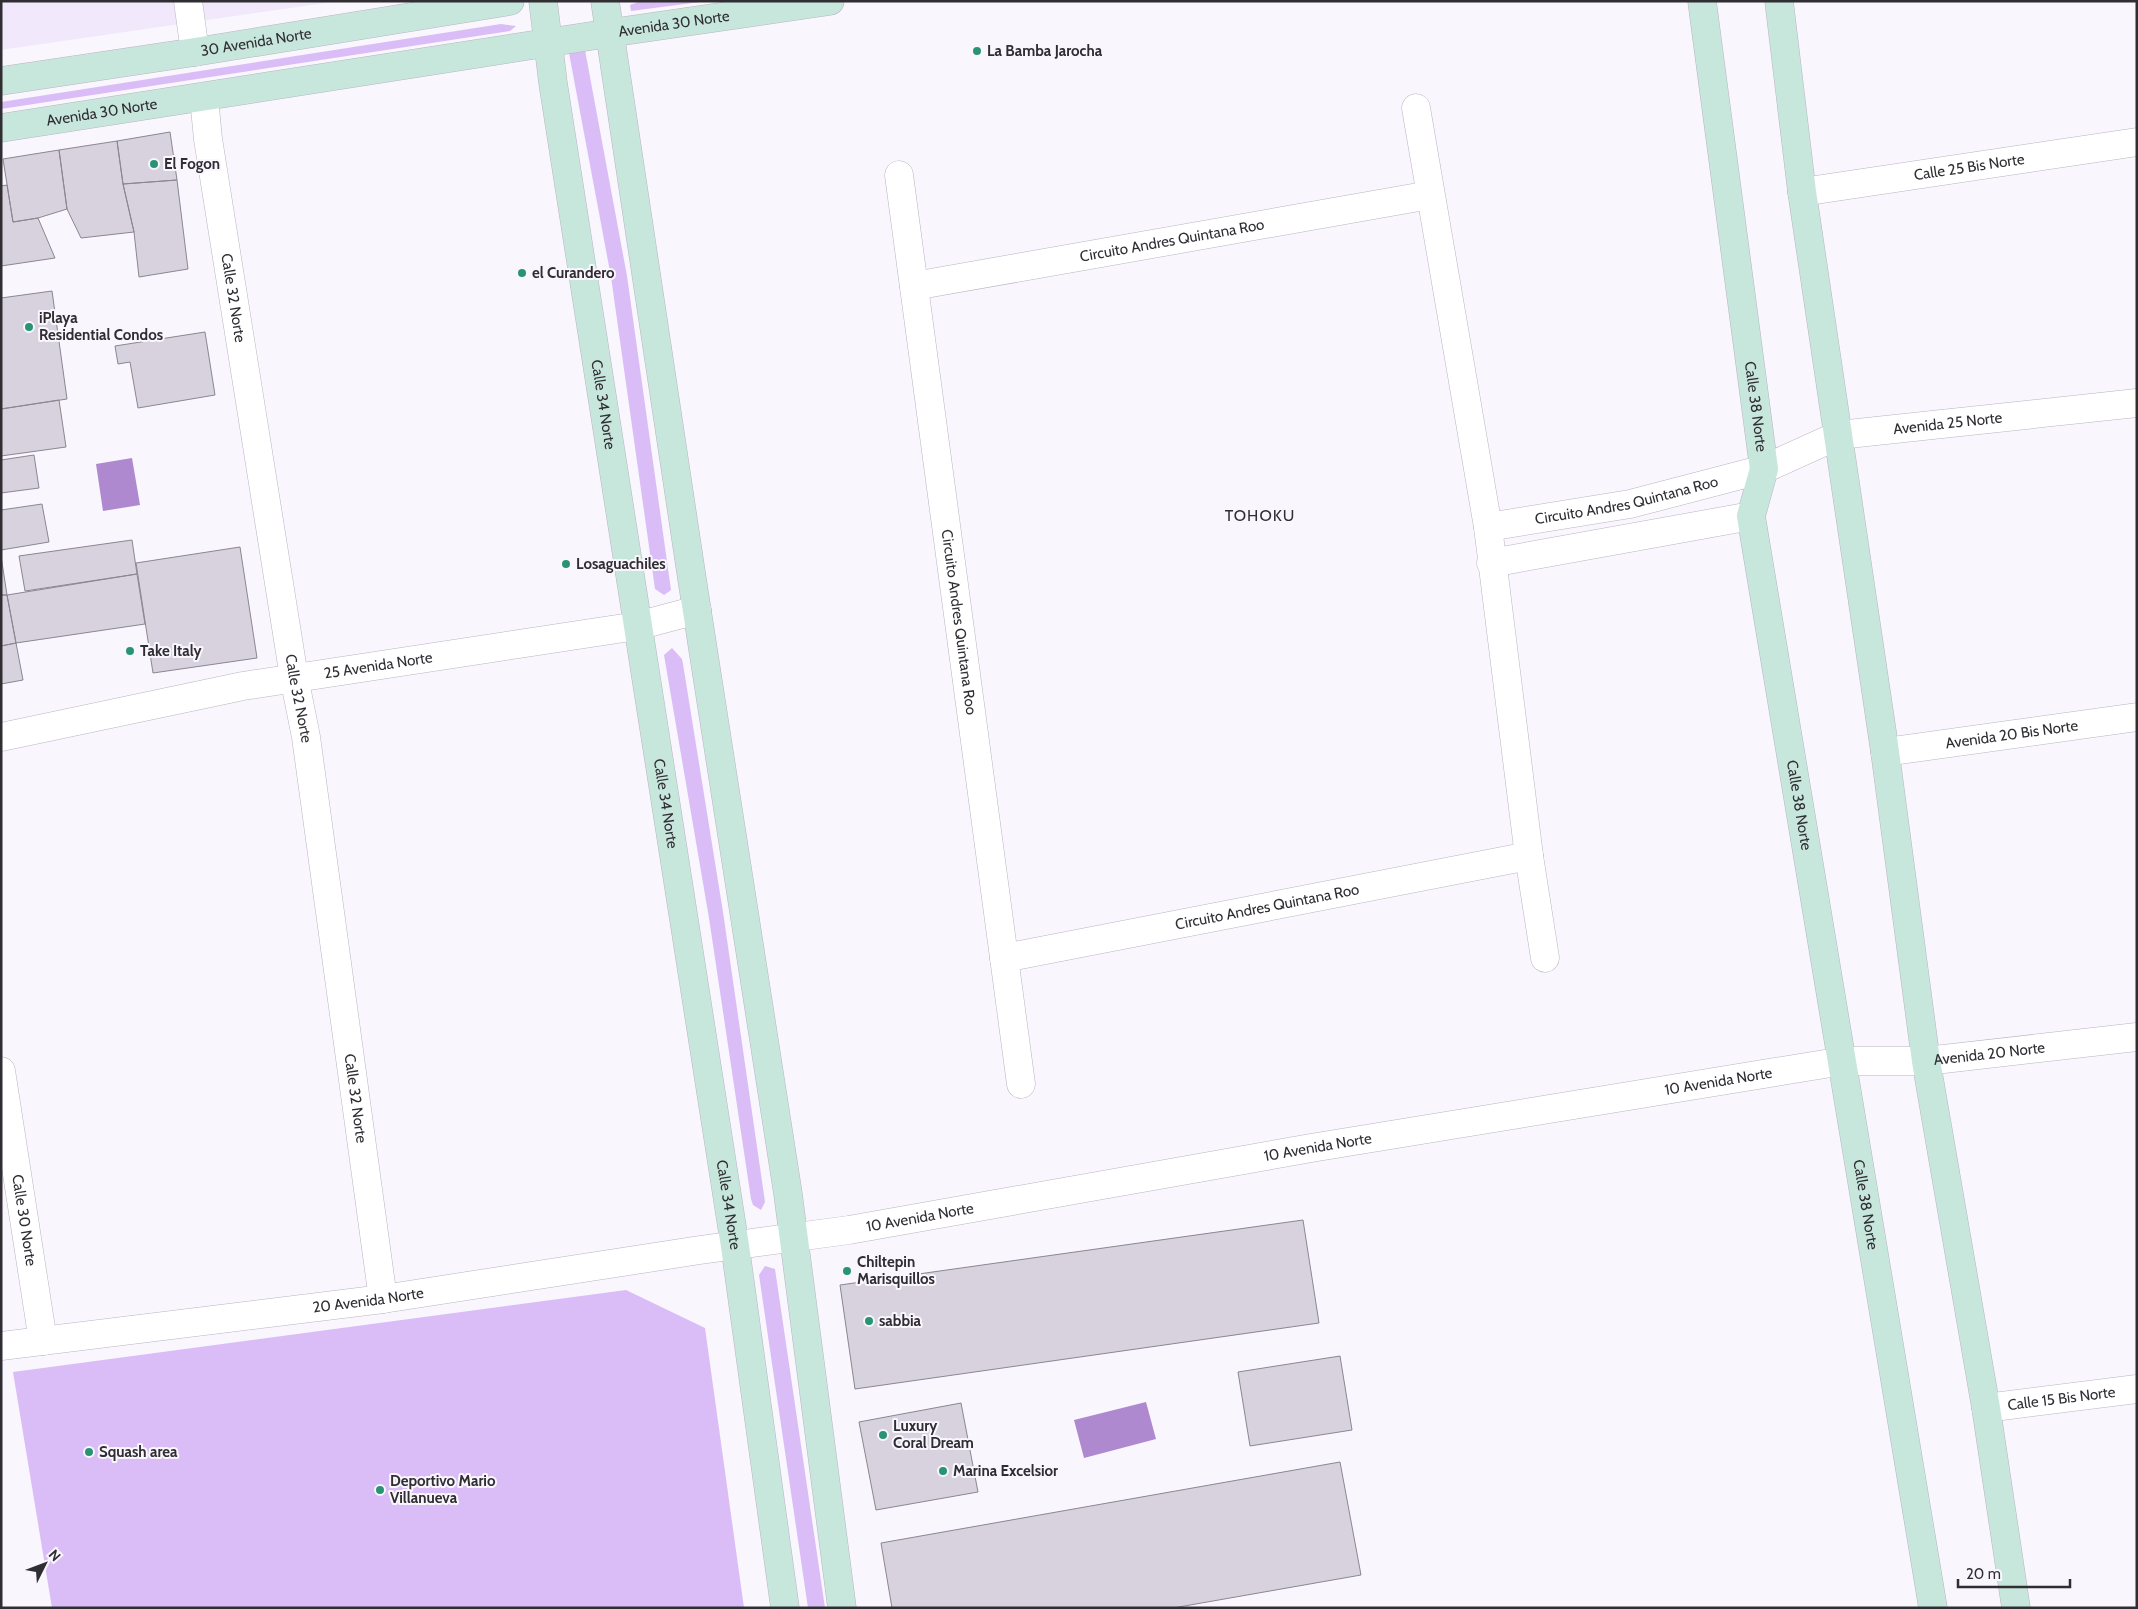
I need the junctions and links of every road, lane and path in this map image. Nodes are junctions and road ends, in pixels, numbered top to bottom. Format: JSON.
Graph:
{"nodes":[{"id":1,"x":188,"y":1,"type":"edge"},
{"id":2,"x":510,"y":1,"type":"edge"},
{"id":3,"x":543,"y":1,"type":"edge"},
{"id":4,"x":606,"y":1,"type":"edge"},
{"id":5,"x":830,"y":1,"type":"edge"},
{"id":6,"x":1702,"y":1,"type":"edge"},
{"id":7,"x":1779,"y":1,"type":"edge"},
{"id":8,"x":610,"y":33,"type":"junction"},
{"id":9,"x":548,"y":43,"type":"junction"},
{"id":10,"x":195,"y":52,"type":"junction"},
{"id":11,"x":1,"y":81,"type":"edge"},
{"id":12,"x":204,"y":98,"type":"junction"},
{"id":13,"x":1416,"y":108,"type":"dead end"},
{"id":14,"x":1,"y":128,"type":"edge"},
{"id":15,"x":2137,"y":142,"type":"edge"},
{"id":16,"x":899,"y":175,"type":"dead end"},
{"id":17,"x":1802,"y":192,"type":"junction"},
{"id":18,"x":1430,"y":195,"type":"junction"},
{"id":19,"x":914,"y":286,"type":"junction"},
{"id":20,"x":2137,"y":403,"type":"edge"},
{"id":21,"x":1839,"y":435,"type":"junction"},
{"id":22,"x":1764,"y":469,"type":"junction"},
{"id":23,"x":1752,"y":516,"type":"junction"},
{"id":24,"x":1488,"y":527,"type":"junction"},
{"id":25,"x":1491,"y":563,"type":"junction"},
{"id":26,"x":697,"y":610,"type":"junction"},
{"id":27,"x":637,"y":626,"type":"junction"},
{"id":28,"x":294,"y":677,"type":"junction"},
{"id":29,"x":2137,"y":717,"type":"edge"},
{"id":30,"x":1,"y":737,"type":"edge"},
{"id":31,"x":1885,"y":752,"type":"junction"},
{"id":32,"x":1529,"y":856,"type":"junction"},
{"id":33,"x":1004,"y":958,"type":"junction"},
{"id":34,"x":1545,"y":958,"type":"dead end"},
{"id":35,"x":2137,"y":1037,"type":"edge"},
{"id":36,"x":1843,"y":1061,"type":"junction"},
{"id":37,"x":1926,"y":1061,"type":"junction"},
{"id":38,"x":1,"y":1071,"type":"edge"},
{"id":39,"x":1021,"y":1084,"type":"dead end"},
{"id":40,"x":794,"y":1237,"type":"junction"},
{"id":41,"x":735,"y":1246,"type":"junction"},
{"id":42,"x":383,"y":1299,"type":"junction"},
{"id":43,"x":43,"y":1341,"type":"junction"},
{"id":44,"x":1,"y":1346,"type":"edge"},
{"id":45,"x":2137,"y":1389,"type":"edge"},
{"id":46,"x":1986,"y":1408,"type":"junction"},
{"id":47,"x":785,"y":1608,"type":"edge"},
{"id":48,"x":842,"y":1608,"type":"edge"},
{"id":49,"x":1933,"y":1608,"type":"edge"},
{"id":50,"x":2016,"y":1608,"type":"edge"}],
"edges":[{"from":1,"to":10,"type":"street"},
{"from":2,"to":10,"type":"main road","name":"30 Avenida Norte"},
{"from":3,"to":9,"type":"main road","name":"Calle 34 Norte"},
{"from":4,"to":8,"type":"main road"},
{"from":5,"to":8,"type":"main road","name":"Avenida 30 Norte"},
{"from":6,"to":22,"type":"main road","name":"Calle 38 Norte"},
{"from":7,"to":17,"type":"main road"},
{"from":8,"to":9,"type":"main road","name":"Avenida 30 Norte"},
{"from":8,"to":26,"type":"main road"},
{"from":9,"to":12,"type":"main road"},
{"from":9,"to":27,"type":"main road","name":"Calle 34 Norte"},
{"from":10,"to":11,"type":"main road","name":"30 Avenida Norte"},
{"from":12,"to":14,"type":"main road","name":"Avenida 30 Norte"},
{"from":12,"to":28,"type":"street","name":"Calle 32 Norte"},
{"from":13,"to":18,"type":"street"},
{"from":15,"to":17,"type":"street","name":"Calle 25 Bis Norte"},
{"from":16,"to":19,"type":"street","name":"Circuito Andres Quintana Roo"},
{"from":17,"to":21,"type":"main road"},
{"from":18,"to":19,"type":"street","name":"Circuito Andres Quintana Roo"},
{"from":18,"to":24,"type":"street"},
{"from":19,"to":33,"type":"street","name":"Circuito Andres Quintana Roo"},
{"from":20,"to":21,"type":"street","name":"Avenida 25 Norte"},
{"from":21,"to":22,"type":"street","name":"Avenida 25 Norte"},
{"from":21,"to":31,"type":"main road"},
{"from":22,"to":23,"type":"main road","name":"Calle 38 Norte"},
{"from":22,"to":24,"type":"street","name":"Circuito Andres Quintana Roo"},
{"from":23,"to":25,"type":"street"},
{"from":23,"to":36,"type":"main road","name":"Calle 38 Norte"},
{"from":24,"to":25,"type":"street"},
{"from":25,"to":32,"type":"street"},
{"from":26,"to":27,"type":"street","name":"25 Avenida Norte"},
{"from":26,"to":40,"type":"main road"},
{"from":27,"to":28,"type":"street","name":"25 Avenida Norte"},
{"from":27,"to":41,"type":"main road","name":"Calle 34 Norte"},
{"from":28,"to":30,"type":"street","name":"25 Avenida Norte"},
{"from":28,"to":42,"type":"street","name":"Calle 32 Norte"},
{"from":29,"to":31,"type":"street","name":"Avenida 20 Bis Norte"},
{"from":31,"to":37,"type":"main road"},
{"from":32,"to":33,"type":"street","name":"Circuito Andres Quintana Roo"},
{"from":32,"to":34,"type":"street"},
{"from":33,"to":39,"type":"street","name":"Circuito Andres Quintana Roo"},
{"from":35,"to":37,"type":"street","name":"Avenida 20 Norte"},
{"from":36,"to":37,"type":"street","name":"Avenida 20 Norte"},
{"from":36,"to":40,"type":"street","name":"10 Avenida Norte"},
{"from":36,"to":49,"type":"main road","name":"Calle 38 Norte"},
{"from":37,"to":46,"type":"main road"},
{"from":38,"to":43,"type":"street","name":"Calle 30 Norte"},
{"from":40,"to":41,"type":"street"},
{"from":40,"to":48,"type":"main road"},
{"from":41,"to":42,"type":"street","name":"20 Avenida Norte"},
{"from":41,"to":47,"type":"main road","name":"Calle 34 Norte"},
{"from":42,"to":43,"type":"street","name":"20 Avenida Norte"},
{"from":43,"to":44,"type":"street","name":"20 Avenida Norte"},
{"from":45,"to":46,"type":"street","name":"Calle 15 Bis Norte"},
{"from":46,"to":50,"type":"main road"}]}
